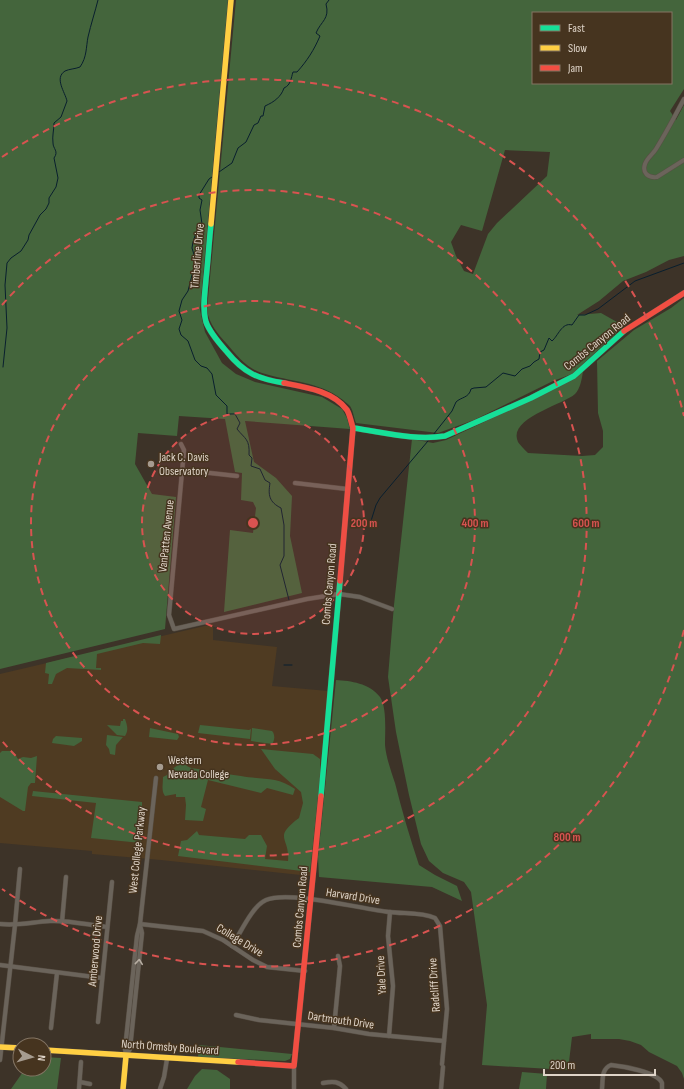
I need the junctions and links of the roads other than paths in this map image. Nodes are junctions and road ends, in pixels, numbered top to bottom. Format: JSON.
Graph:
{"nodes":[{"id":1,"x":231,"y":0,"type":"edge"},
{"id":2,"x":684,"y":99,"type":"edge"},
{"id":3,"x":684,"y":160,"type":"edge"},
{"id":4,"x":684,"y":293,"type":"edge"},
{"id":5,"x":352,"y":428,"type":"junction"},
{"id":6,"x":180,"y":444,"type":"dead end"},
{"id":7,"x":183,"y":470,"type":"junction"},
{"id":8,"x":237,"y":476,"type":"dead end"},
{"id":9,"x":295,"y":483,"type":"dead end"},
{"id":10,"x":347,"y":489,"type":"junction"},
{"id":11,"x":339,"y":594,"type":"junction"},
{"id":12,"x":392,"y":608,"type":"dead end"},
{"id":13,"x":156,"y":778,"type":"dead end"},
{"id":14,"x":20,"y":869,"type":"dead end"},
{"id":15,"x":66,"y":877,"type":"dead end"},
{"id":16,"x":112,"y":882,"type":"dead end"},
{"id":17,"x":312,"y":900,"type":"junction"},
{"id":18,"x":390,"y":912,"type":"junction"},
{"id":19,"x":424,"y":915,"type":"joint"},
{"id":20,"x":62,"y":922,"type":"junction"},
{"id":21,"x":0,"y":924,"type":"edge"},
{"id":22,"x":140,"y":924,"type":"junction"},
{"id":23,"x":15,"y":925,"type":"junction"},
{"id":24,"x":107,"y":927,"type":"junction"},
{"id":25,"x":232,"y":946,"type":"junction"},
{"id":26,"x":338,"y":956,"type":"dead end"},
{"id":27,"x":0,"y":965,"type":"edge"},
{"id":28,"x":11,"y":966,"type":"junction"},
{"id":29,"x":305,"y":971,"type":"junction"},
{"id":30,"x":57,"y":973,"type":"junction"},
{"id":31,"x":102,"y":978,"type":"junction"},
{"id":32,"x":236,"y":1015,"type":"dead end"},
{"id":33,"x":98,"y":1022,"type":"dead end"},
{"id":34,"x":299,"y":1024,"type":"junction"},
{"id":35,"x":51,"y":1028,"type":"dead end"},
{"id":36,"x":334,"y":1028,"type":"junction"},
{"id":37,"x":389,"y":1036,"type":"junction"},
{"id":38,"x":444,"y":1041,"type":"junction"},
{"id":39,"x":1,"y":1047,"type":"edge"},
{"id":40,"x":12,"y":1048,"type":"edge"},
{"id":41,"x":52,"y":1051,"type":"edge"},
{"id":42,"x":126,"y":1056,"type":"junction"},
{"id":43,"x":82,"y":1057,"type":"junction"},
{"id":44,"x":167,"y":1058,"type":"junction"},
{"id":45,"x":0,"y":1060,"type":"edge"},
{"id":46,"x":294,"y":1066,"type":"junction"},
{"id":47,"x":80,"y":1082,"type":"junction"},
{"id":48,"x":323,"y":1083,"type":"dead end"},
{"id":49,"x":90,"y":1084,"type":"dead end"},
{"id":50,"x":79,"y":1089,"type":"edge"},
{"id":51,"x":122,"y":1089,"type":"edge"},
{"id":52,"x":160,"y":1089,"type":"edge"},
{"id":53,"x":294,"y":1089,"type":"edge"},
{"id":54,"x":346,"y":1089,"type":"edge"},
{"id":55,"x":441,"y":1089,"type":"edge"},
{"id":56,"x":602,"y":1089,"type":"edge"},
{"id":57,"x":662,"y":1089,"type":"edge"}],
"edges":[{"from":1,"to":5,"type":"street","name":"Timberline Drive"},
{"from":2,"to":3,"type":"street"},
{"from":4,"to":5,"type":"street","name":"Combs Canyon Road"},
{"from":5,"to":10,"type":"street","name":"Combs Canyon Road"},
{"from":6,"to":7,"type":"street","name":"VanPatten Avenue"},
{"from":7,"to":8,"type":"street"},
{"from":7,"to":11,"type":"street","name":"VanPatten Avenue"},
{"from":9,"to":10,"type":"street"},
{"from":10,"to":11,"type":"street","name":"Combs Canyon Road"},
{"from":11,"to":12,"type":"street"},
{"from":11,"to":17,"type":"street","name":"Combs Canyon Road"},
{"from":13,"to":22,"type":"street","name":"West College Parkway"},
{"from":14,"to":23,"type":"street"},
{"from":15,"to":20,"type":"street"},
{"from":16,"to":24,"type":"street","name":"Amberwood Drive"},
{"from":17,"to":18,"type":"street","name":"Harvard Drive"},
{"from":17,"to":25,"type":"street","name":"Harvard Drive"},
{"from":17,"to":29,"type":"street","name":"Combs Canyon Road"},
{"from":18,"to":19,"type":"street","name":"Harvard Drive"},
{"from":18,"to":37,"type":"street","name":"Yale Drive"},
{"from":19,"to":38,"type":"street","name":"Radcliff Drive"},
{"from":20,"to":23,"type":"street"},
{"from":20,"to":24,"type":"street"},
{"from":21,"to":23,"type":"street"},
{"from":22,"to":25,"type":"street","name":"College Drive"},
{"from":22,"to":42,"type":"street","name":"West College Parkway"},
{"from":23,"to":28,"type":"street"},
{"from":24,"to":31,"type":"street","name":"Amberwood Drive"},
{"from":25,"to":29,"type":"street","name":"College Drive"},
{"from":26,"to":36,"type":"street"},
{"from":27,"to":28,"type":"street"},
{"from":28,"to":30,"type":"street"},
{"from":28,"to":39,"type":"street"},
{"from":29,"to":34,"type":"street","name":"Combs Canyon Road"},
{"from":30,"to":31,"type":"street"},
{"from":30,"to":35,"type":"street"},
{"from":31,"to":33,"type":"street","name":"Amberwood Drive"},
{"from":32,"to":34,"type":"street","name":"Dartmouth Drive"},
{"from":34,"to":36,"type":"street","name":"Dartmouth Drive"},
{"from":34,"to":46,"type":"street","name":"Combs Canyon Road"},
{"from":36,"to":37,"type":"street","name":"Dartmouth Drive"},
{"from":37,"to":38,"type":"street","name":"Dartmouth Drive"},
{"from":38,"to":55,"type":"street","name":"Radcliff Drive"},
{"from":39,"to":40,"type":"street"},
{"from":39,"to":45,"type":"street"},
{"from":41,"to":43,"type":"street","name":"North Ormsby Boulevard"},
{"from":42,"to":43,"type":"street","name":"North Ormsby Boulevard"},
{"from":42,"to":44,"type":"street","name":"North Ormsby Boulevard"},
{"from":42,"to":51,"type":"street","name":"West College Parkway"},
{"from":43,"to":47,"type":"street"},
{"from":44,"to":46,"type":"street","name":"North Ormsby Boulevard"},
{"from":44,"to":52,"type":"street"},
{"from":46,"to":53,"type":"street"},
{"from":47,"to":49,"type":"street"},
{"from":47,"to":50,"type":"street"},
{"from":48,"to":54,"type":"street"},
{"from":56,"to":57,"type":"street"}]}
